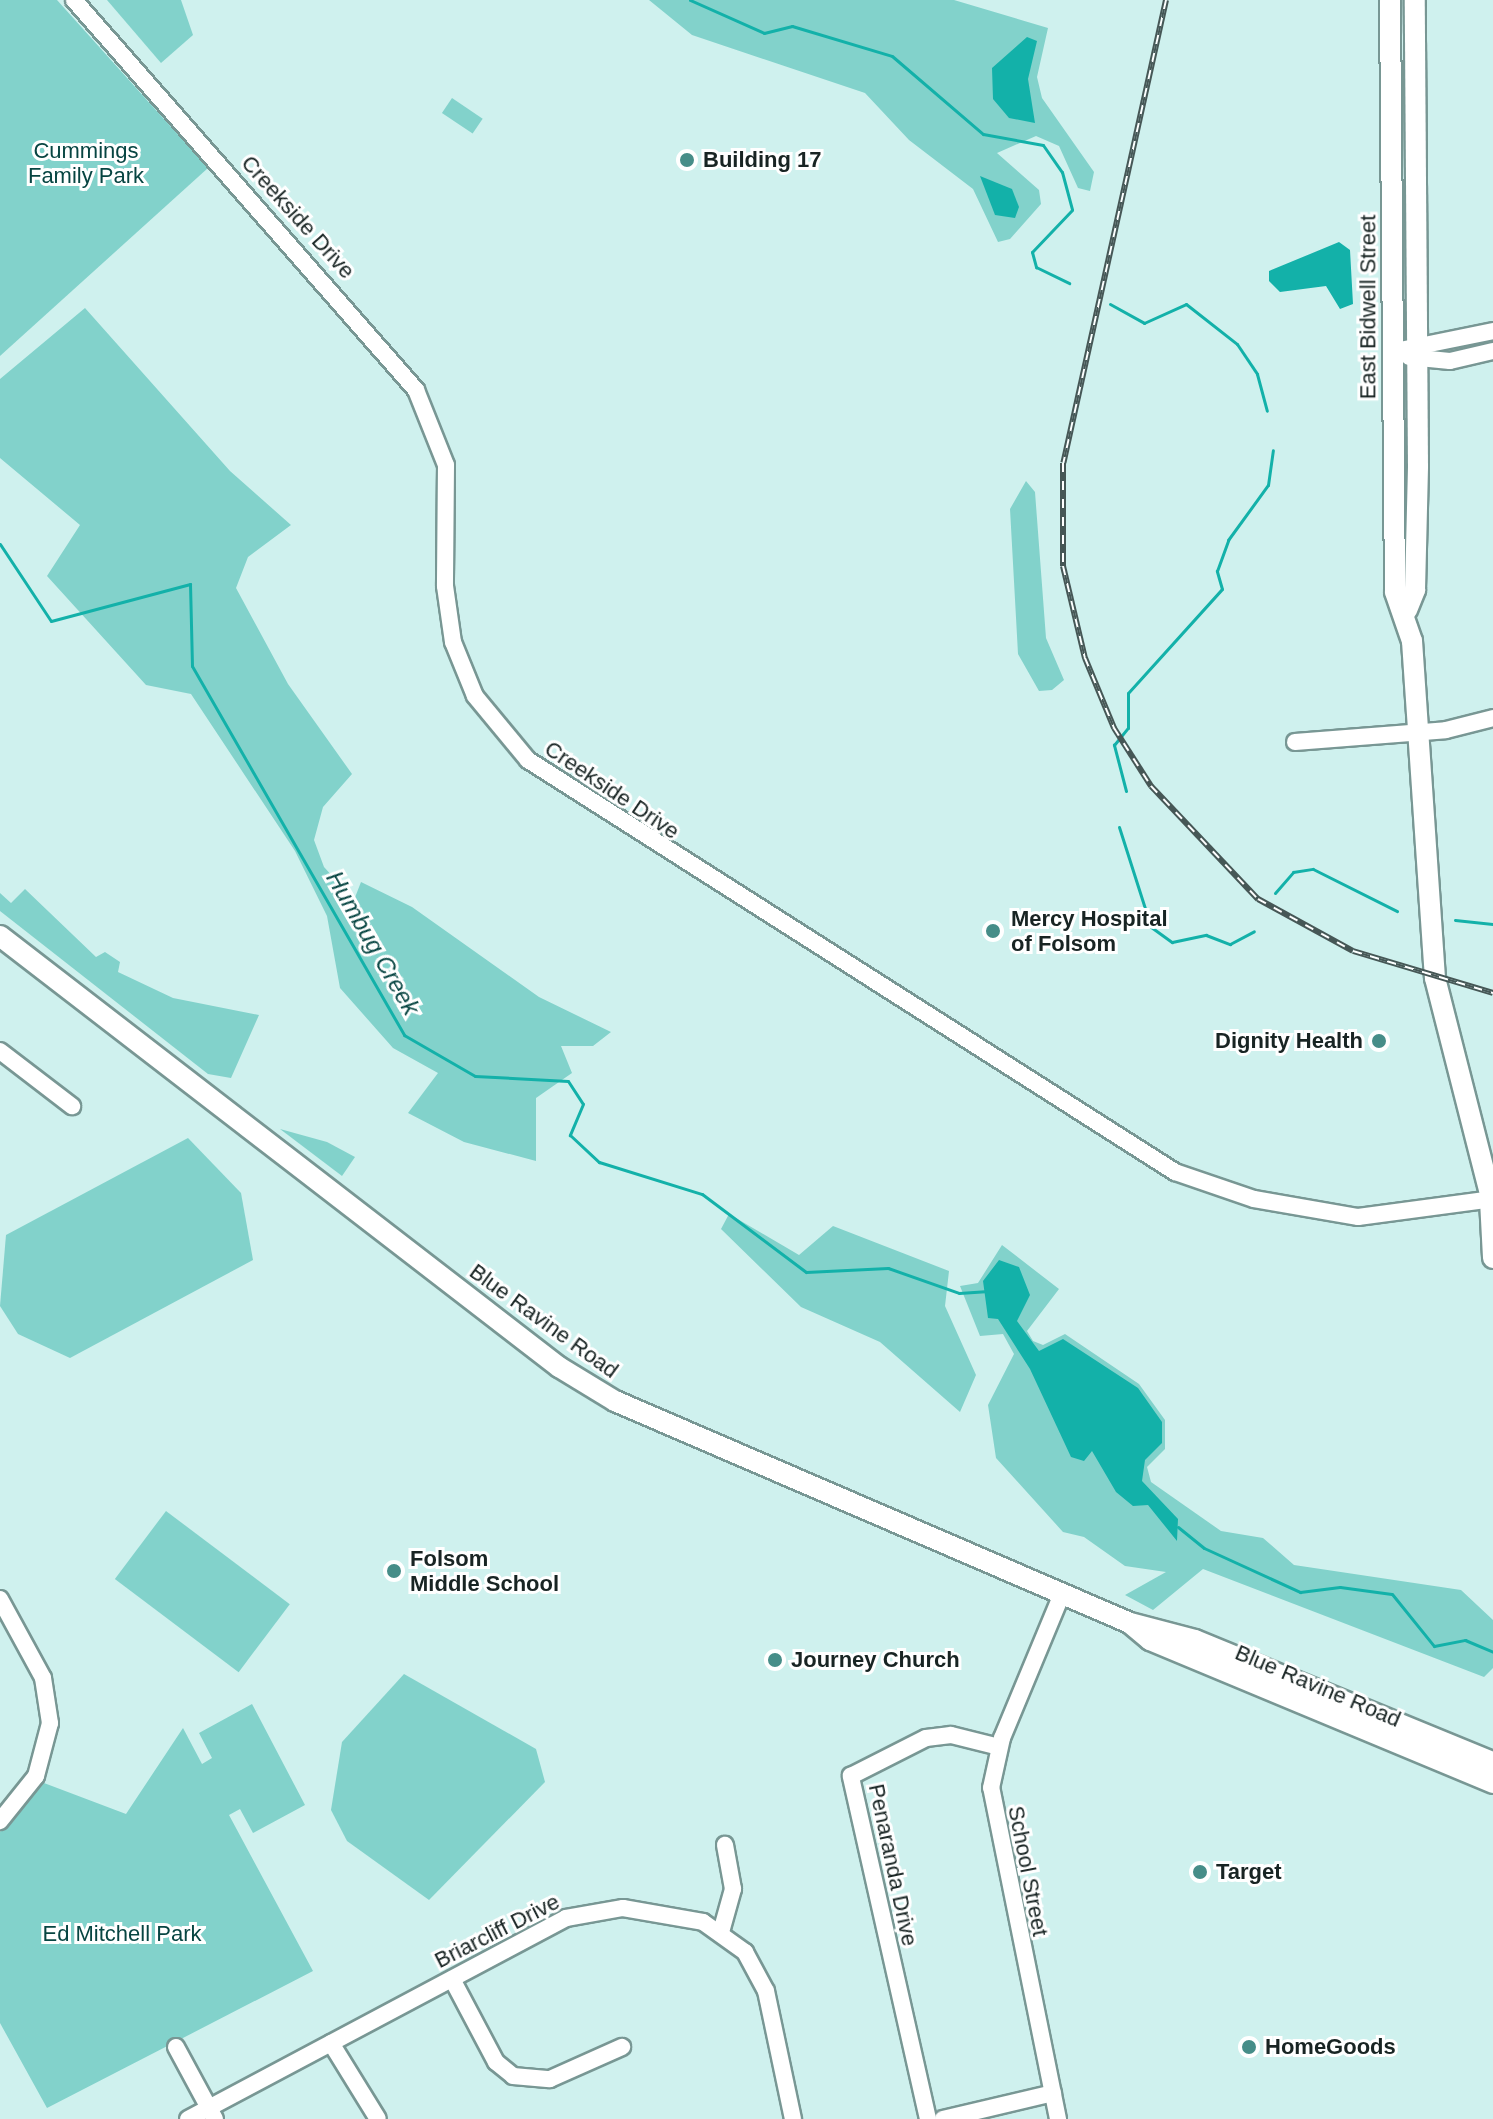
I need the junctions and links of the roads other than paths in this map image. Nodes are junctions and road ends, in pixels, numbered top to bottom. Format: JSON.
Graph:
{"nodes":[{"id":1,"x":74,"y":0,"type":"edge"},
{"id":2,"x":1390,"y":0,"type":"edge"},
{"id":3,"x":1414,"y":0,"type":"edge"},
{"id":4,"x":1391,"y":84,"type":"junction"},
{"id":5,"x":1417,"y":239,"type":"junction"},
{"id":6,"x":1493,"y":331,"type":"edge"},
{"id":7,"x":1417,"y":350,"type":"junction"},
{"id":8,"x":1395,"y":351,"type":"junction"},
{"id":9,"x":1493,"y":351,"type":"edge"},
{"id":10,"x":1407,"y":610,"type":"junction"},
{"id":11,"x":1493,"y":718,"type":"edge"},
{"id":12,"x":1419,"y":732,"type":"junction"},
{"id":13,"x":1295,"y":742,"type":"dead end"},
{"id":14,"x":0,"y":936,"type":"edge"},
{"id":15,"x":0,"y":1051,"type":"edge"},
{"id":16,"x":72,"y":1106,"type":"dead end"},
{"id":17,"x":1492,"y":1202,"type":"edge"},
{"id":18,"x":1493,"y":1258,"type":"edge"},
{"id":19,"x":1062,"y":1594,"type":"junction"},
{"id":20,"x":0,"y":1599,"type":"edge"},
{"id":21,"x":1130,"y":1623,"type":"junction"},
{"id":22,"x":1177,"y":1652,"type":"junction"},
{"id":23,"x":1245,"y":1662,"type":"junction"},
{"id":24,"x":999,"y":1747,"type":"junction"},
{"id":25,"x":1412,"y":1752,"type":"junction"},
{"id":26,"x":1468,"y":1754,"type":"junction"},
{"id":27,"x":1493,"y":1762,"type":"edge"},
{"id":28,"x":1493,"y":1783,"type":"edge"},
{"id":29,"x":0,"y":1821,"type":"edge"},
{"id":30,"x":725,"y":1845,"type":"dead end"},
{"id":31,"x":721,"y":1932,"type":"junction"},
{"id":32,"x":452,"y":1979,"type":"junction"},
{"id":33,"x":331,"y":2043,"type":"junction"},
{"id":34,"x":176,"y":2047,"type":"dead end"},
{"id":35,"x":622,"y":2047,"type":"dead end"},
{"id":36,"x":1053,"y":2093,"type":"junction"},
{"id":37,"x":212,"y":2114,"type":"edge"},
{"id":38,"x":188,"y":2119,"type":"edge"},
{"id":39,"x":378,"y":2119,"type":"edge"},
{"id":40,"x":793,"y":2119,"type":"edge"},
{"id":41,"x":928,"y":2119,"type":"edge"},
{"id":42,"x":943,"y":2119,"type":"edge"},
{"id":43,"x":1058,"y":2119,"type":"edge"}],
"edges":[{"from":1,"to":17,"type":"street","name":"Creekside Drive"},
{"from":2,"to":4,"type":"main road","name":"East Bidwell Street"},
{"from":3,"to":4,"type":"main road"},
{"from":3,"to":5,"type":"main road","name":"East Bidwell Street"},
{"from":4,"to":5,"type":"main road"},
{"from":4,"to":8,"type":"main road","name":"East Bidwell Street"},
{"from":5,"to":7,"type":"main road","name":"East Bidwell Street"},
{"from":6,"to":7,"type":"street"},
{"from":7,"to":8,"type":"street"},
{"from":7,"to":9,"type":"street"},
{"from":7,"to":10,"type":"main road","name":"East Bidwell Street"},
{"from":8,"to":10,"type":"main road","name":"East Bidwell Street"},
{"from":10,"to":12,"type":"main road","name":"East Bidwell Street"},
{"from":11,"to":12,"type":"street"},
{"from":12,"to":13,"type":"street"},
{"from":12,"to":17,"type":"main road","name":"East Bidwell Street"},
{"from":14,"to":19,"type":"main road","name":"Blue Ravine Road"},
{"from":15,"to":16,"type":"street"},
{"from":17,"to":18,"type":"main road","name":"East Bidwell Street"},
{"from":19,"to":21,"type":"main road","name":"Blue Ravine Road"},
{"from":19,"to":24,"type":"street","name":"School Street"},
{"from":20,"to":29,"type":"street"},
{"from":21,"to":22,"type":"main road","name":"Blue Ravine Road"},
{"from":21,"to":23,"type":"main road","name":"Blue Ravine Road"},
{"from":22,"to":23,"type":"main road"},
{"from":22,"to":25,"type":"main road","name":"Blue Ravine Road"},
{"from":23,"to":26,"type":"main road","name":"Blue Ravine Road"},
{"from":24,"to":36,"type":"street","name":"School Street"},
{"from":24,"to":41,"type":"street","name":"Penaranda Drive"},
{"from":25,"to":26,"type":"main road"},
{"from":25,"to":28,"type":"main road","name":"Blue Ravine Road"},
{"from":26,"to":27,"type":"main road","name":"Blue Ravine Road"},
{"from":30,"to":31,"type":"street"},
{"from":31,"to":32,"type":"street","name":"Briarcliff Drive"},
{"from":31,"to":40,"type":"street","name":"Briarcliff Drive"},
{"from":32,"to":33,"type":"street","name":"Briarcliff Drive"},
{"from":32,"to":35,"type":"street"},
{"from":33,"to":37,"type":"street","name":"Briarcliff Drive"},
{"from":33,"to":39,"type":"street"},
{"from":34,"to":37,"type":"street"},
{"from":36,"to":42,"type":"street"},
{"from":36,"to":43,"type":"street","name":"School Street"},
{"from":37,"to":38,"type":"street","name":"Briarcliff Drive"}]}
